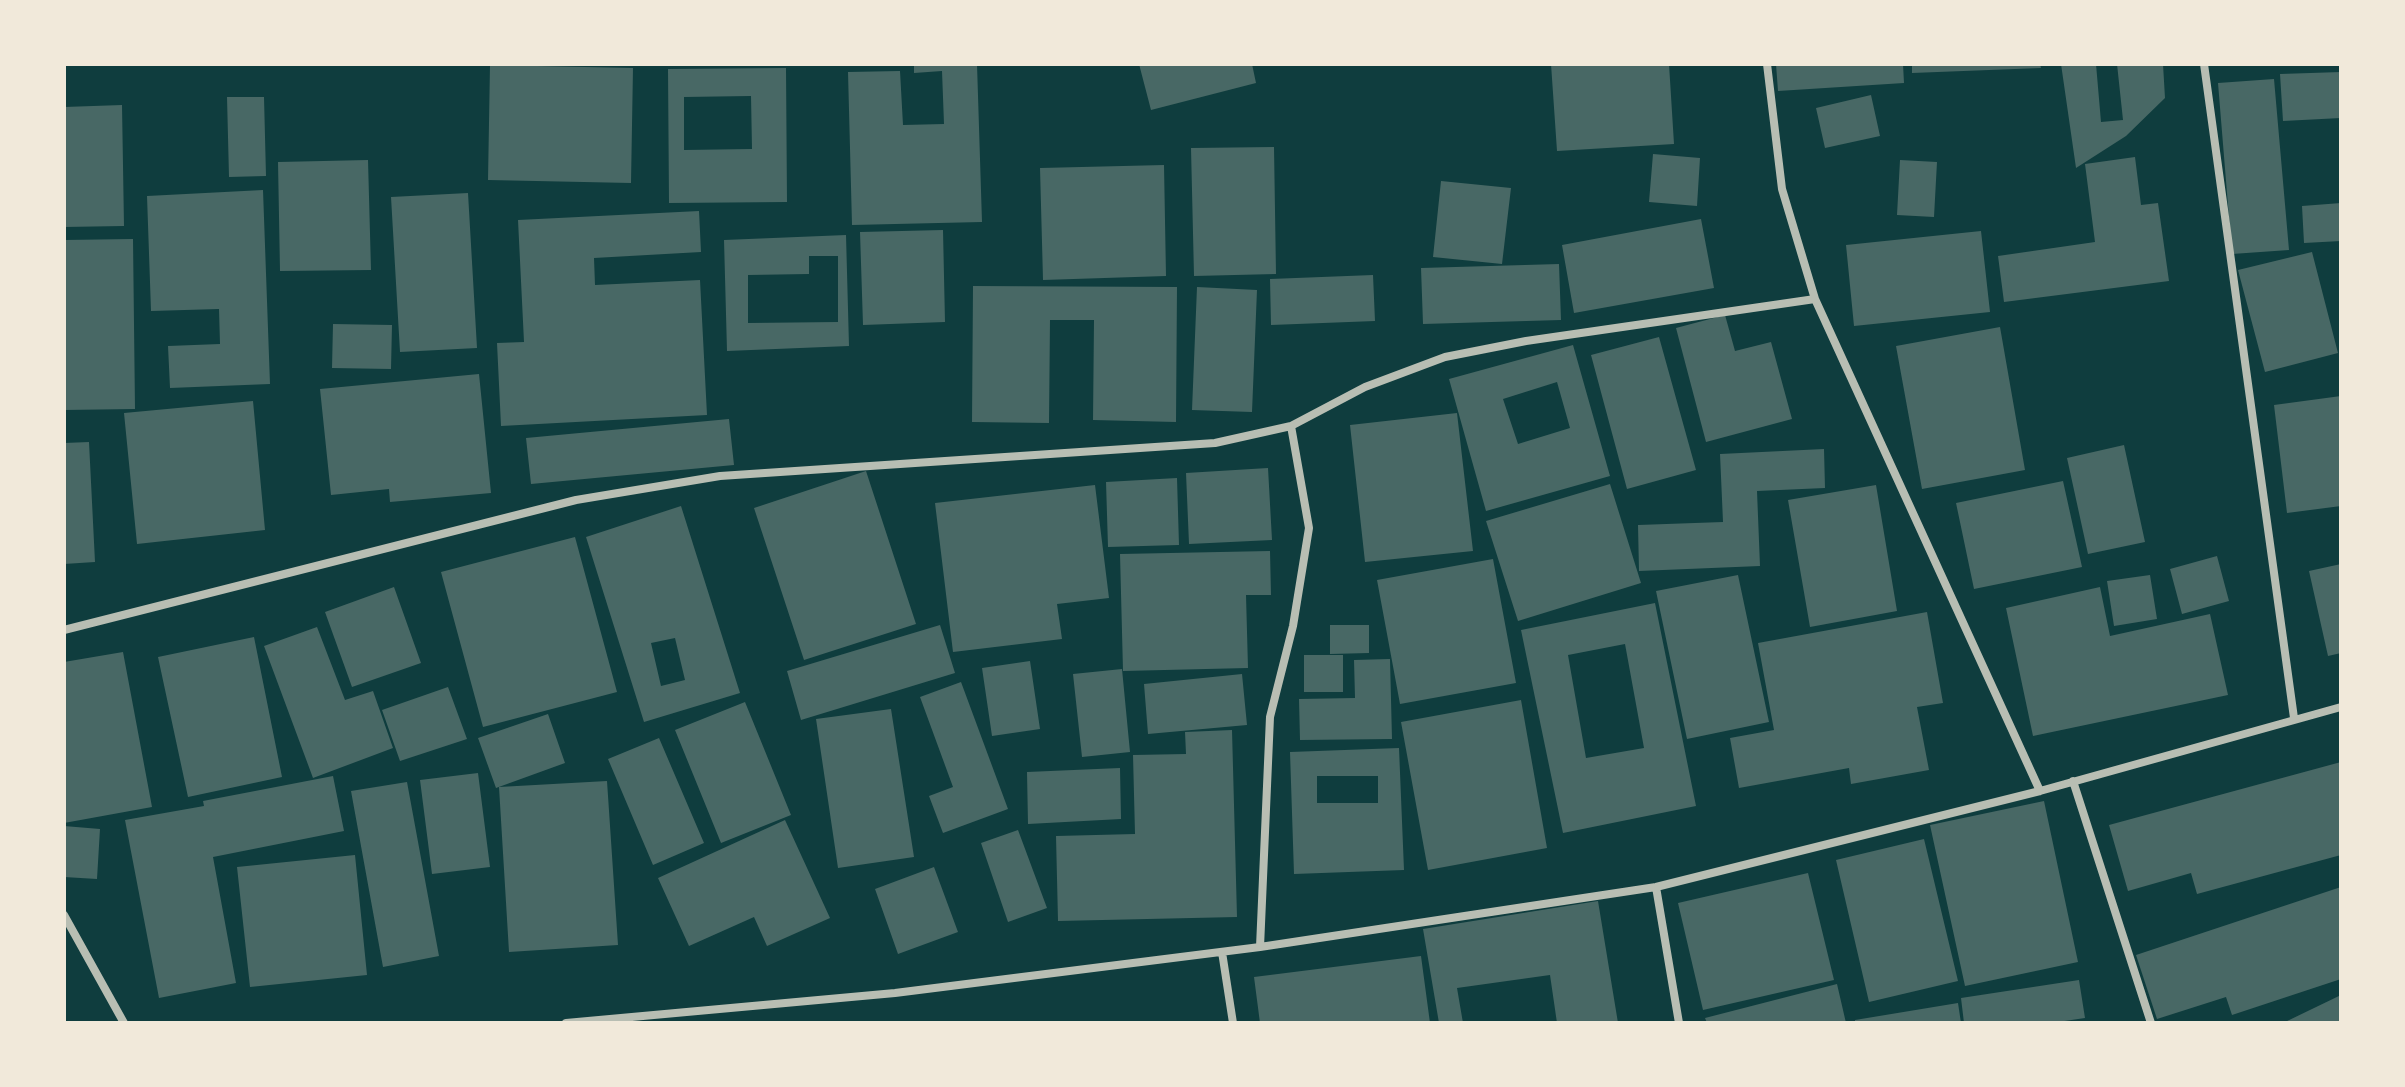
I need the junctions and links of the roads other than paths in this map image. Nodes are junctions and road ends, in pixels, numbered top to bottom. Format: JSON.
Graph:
{"nodes":[{"id":1,"x":1767,"y":64,"type":"edge"},
{"id":2,"x":2204,"y":64,"type":"edge"},
{"id":3,"x":1815,"y":299,"type":"junction"},
{"id":4,"x":1291,"y":426,"type":"junction"},
{"id":5,"x":64,"y":630,"type":"edge"},
{"id":6,"x":2341,"y":707,"type":"edge"},
{"id":7,"x":2294,"y":718,"type":"junction"},
{"id":8,"x":2073,"y":781,"type":"junction"},
{"id":9,"x":2040,"y":791,"type":"junction"},
{"id":10,"x":1656,"y":887,"type":"junction"},
{"id":11,"x":64,"y":915,"type":"edge"},
{"id":12,"x":1260,"y":947,"type":"junction"},
{"id":13,"x":1222,"y":952,"type":"junction"},
{"id":14,"x":124,"y":1023,"type":"edge"},
{"id":15,"x":566,"y":1023,"type":"edge"},
{"id":16,"x":1233,"y":1023,"type":"edge"},
{"id":17,"x":1679,"y":1023,"type":"edge"},
{"id":18,"x":2151,"y":1023,"type":"edge"}],
"edges":[{"from":1,"to":3,"type":"street"},
{"from":2,"to":7,"type":"street"},
{"from":3,"to":4,"type":"street"},
{"from":3,"to":9,"type":"street"},
{"from":4,"to":5,"type":"street"},
{"from":4,"to":12,"type":"street"},
{"from":6,"to":7,"type":"street"},
{"from":7,"to":8,"type":"street"},
{"from":8,"to":9,"type":"street"},
{"from":8,"to":18,"type":"street"},
{"from":9,"to":10,"type":"street"},
{"from":10,"to":12,"type":"street"},
{"from":10,"to":17,"type":"street"},
{"from":11,"to":14,"type":"street"},
{"from":12,"to":13,"type":"street"},
{"from":13,"to":15,"type":"street"},
{"from":13,"to":16,"type":"street"}]}
